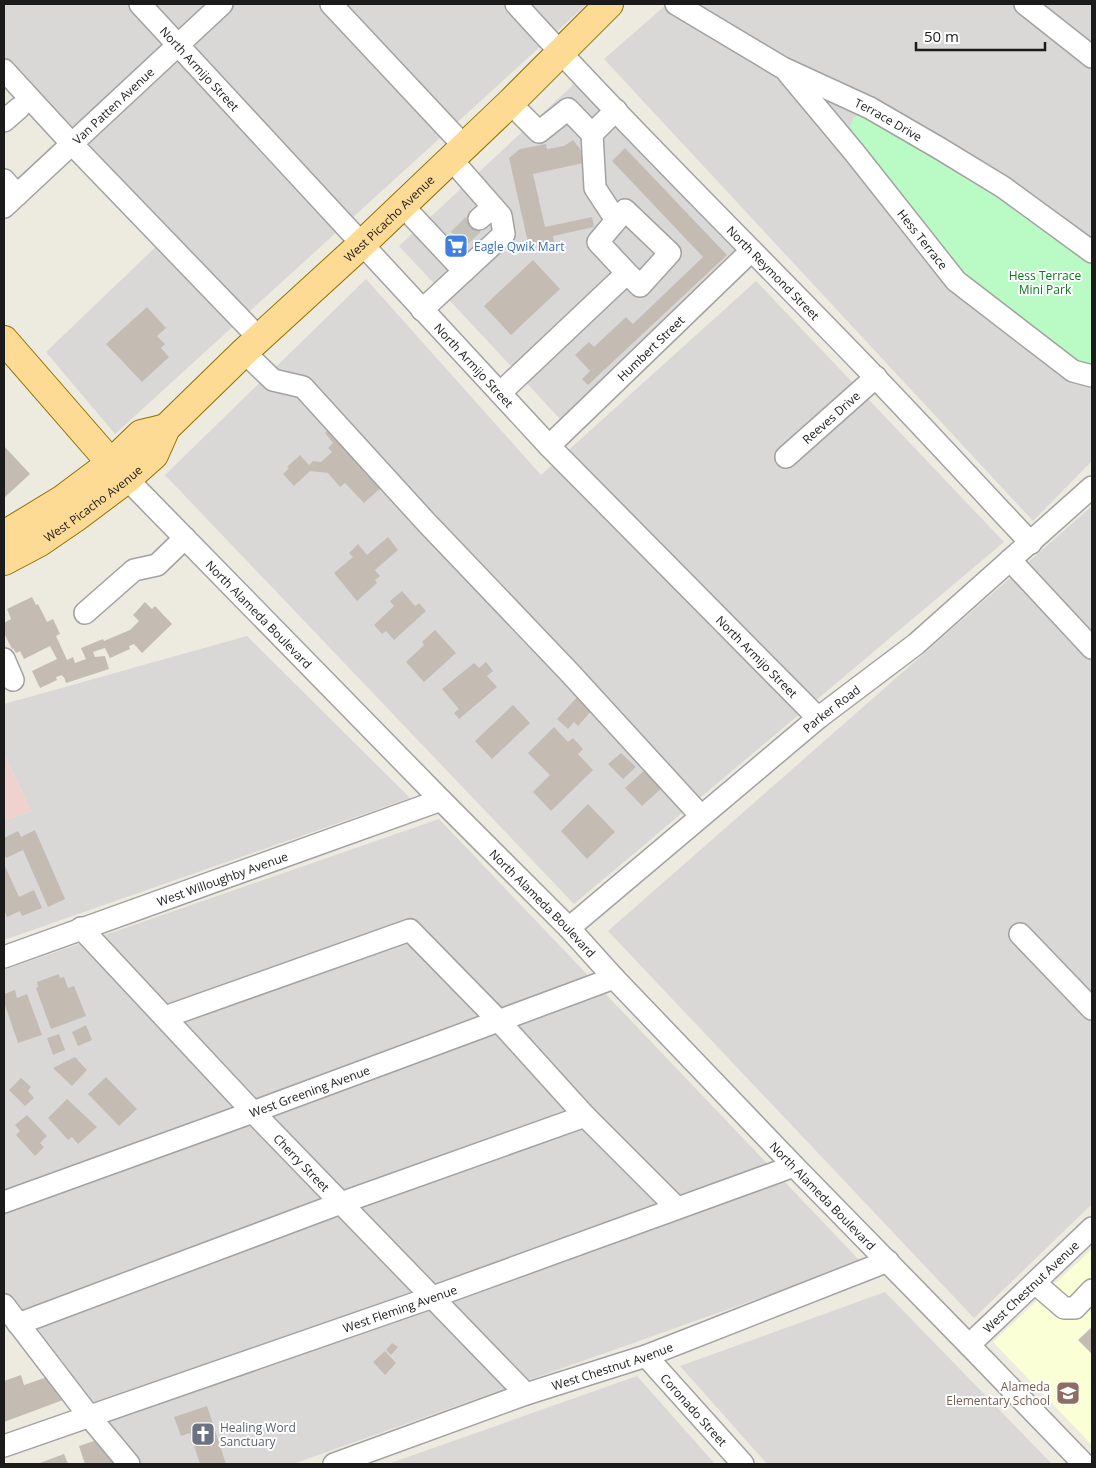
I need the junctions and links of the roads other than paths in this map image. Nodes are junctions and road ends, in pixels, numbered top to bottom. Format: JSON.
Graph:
{"nodes":[{"id":1,"x":140,"y":4,"type":"edge"},
{"id":2,"x":222,"y":4,"type":"edge"},
{"id":3,"x":331,"y":4,"type":"edge"},
{"id":4,"x":516,"y":4,"type":"edge"},
{"id":5,"x":609,"y":4,"type":"edge"},
{"id":6,"x":676,"y":4,"type":"edge"},
{"id":7,"x":1025,"y":4,"type":"edge"},
{"id":8,"x":178,"y":45,"type":"junction"},
{"id":9,"x":561,"y":53,"type":"junction"},
{"id":10,"x":1092,"y":56,"type":"edge"},
{"id":11,"x":783,"y":68,"type":"junction"},
{"id":12,"x":4,"y":70,"type":"edge"},
{"id":13,"x":510,"y":103,"type":"junction"},
{"id":14,"x":616,"y":110,"type":"junction"},
{"id":15,"x":592,"y":134,"type":"junction"},
{"id":16,"x":72,"y":144,"type":"junction"},
{"id":17,"x":457,"y":152,"type":"junction"},
{"id":18,"x":8,"y":194,"type":"edge"},
{"id":19,"x":402,"y":205,"type":"junction"},
{"id":20,"x":616,"y":220,"type":"junction"},
{"id":21,"x":362,"y":244,"type":"junction"},
{"id":22,"x":751,"y":251,"type":"junction"},
{"id":23,"x":1092,"y":252,"type":"edge"},
{"id":24,"x":464,"y":271,"type":"junction"},
{"id":25,"x":627,"y":273,"type":"junction"},
{"id":26,"x":422,"y":310,"type":"junction"},
{"id":27,"x":4,"y":340,"type":"edge"},
{"id":28,"x":252,"y":345,"type":"junction"},
{"id":29,"x":1092,"y":376,"type":"edge"},
{"id":30,"x":876,"y":377,"type":"junction"},
{"id":31,"x":500,"y":393,"type":"junction"},
{"id":32,"x":549,"y":446,"type":"junction"},
{"id":33,"x":786,"y":456,"type":"dead end"},
{"id":34,"x":119,"y":471,"type":"junction"},
{"id":35,"x":1092,"y":487,"type":"edge"},
{"id":36,"x":4,"y":535,"type":"edge"},
{"id":37,"x":185,"y":538,"type":"junction"},
{"id":38,"x":1031,"y":543,"type":"junction"},
{"id":39,"x":1010,"y":560,"type":"junction"},
{"id":40,"x":4,"y":561,"type":"edge"},
{"id":41,"x":85,"y":613,"type":"dead end"},
{"id":42,"x":1092,"y":648,"type":"edge"},
{"id":43,"x":4,"y":659,"type":"edge"},
{"id":44,"x":13,"y":680,"type":"dead end"},
{"id":45,"x":818,"y":718,"type":"junction"},
{"id":46,"x":441,"y":800,"type":"junction"},
{"id":47,"x":701,"y":816,"type":"junction"},
{"id":48,"x":81,"y":928,"type":"junction"},
{"id":49,"x":569,"y":928,"type":"junction"},
{"id":50,"x":1020,"y":934,"type":"dead end"},
{"id":51,"x":4,"y":957,"type":"edge"},
{"id":52,"x":614,"y":978,"type":"junction"},
{"id":53,"x":1092,"y":1009,"type":"edge"},
{"id":54,"x":165,"y":1018,"type":"junction"},
{"id":55,"x":499,"y":1021,"type":"junction"},
{"id":56,"x":253,"y":1112,"type":"junction"},
{"id":57,"x":585,"y":1116,"type":"junction"},
{"id":58,"x":794,"y":1166,"type":"junction"},
{"id":59,"x":4,"y":1202,"type":"edge"},
{"id":60,"x":342,"y":1203,"type":"junction"},
{"id":61,"x":677,"y":1208,"type":"junction"},
{"id":62,"x":1092,"y":1228,"type":"edge"},
{"id":63,"x":888,"y":1261,"type":"junction"},
{"id":64,"x":1035,"y":1283,"type":"junction"},
{"id":65,"x":1092,"y":1290,"type":"edge"},
{"id":66,"x":433,"y":1297,"type":"junction"},
{"id":67,"x":4,"y":1305,"type":"edge"},
{"id":68,"x":18,"y":1324,"type":"junction"},
{"id":69,"x":969,"y":1345,"type":"junction"},
{"id":70,"x":646,"y":1356,"type":"junction"},
{"id":71,"x":526,"y":1394,"type":"junction"},
{"id":72,"x":89,"y":1416,"type":"junction"},
{"id":73,"x":4,"y":1446,"type":"edge"},
{"id":74,"x":129,"y":1464,"type":"edge"},
{"id":75,"x":334,"y":1464,"type":"edge"},
{"id":76,"x":743,"y":1464,"type":"edge"},
{"id":77,"x":1084,"y":1464,"type":"edge"}],
"edges":[{"from":1,"to":8,"type":"street","name":"North Armijo Street"},
{"from":2,"to":8,"type":"street","name":"Van Patten Avenue"},
{"from":3,"to":17,"type":"street"},
{"from":4,"to":9,"type":"street","name":"North Reymond Street"},
{"from":5,"to":9,"type":"main road","name":"West Picacho Avenue"},
{"from":6,"to":11,"type":"street","name":"Terrace Drive"},
{"from":7,"to":10,"type":"street"},
{"from":8,"to":16,"type":"street","name":"Van Patten Avenue"},
{"from":8,"to":21,"type":"street","name":"North Armijo Street"},
{"from":9,"to":13,"type":"main road","name":"West Picacho Avenue"},
{"from":9,"to":14,"type":"street","name":"North Reymond Street"},
{"from":11,"to":23,"type":"street","name":"Terrace Drive"},
{"from":11,"to":29,"type":"street","name":"Hess Terrace"},
{"from":12,"to":16,"type":"street"},
{"from":13,"to":15,"type":"street"},
{"from":13,"to":17,"type":"main road","name":"West Picacho Avenue"},
{"from":14,"to":15,"type":"street"},
{"from":14,"to":22,"type":"street","name":"North Reymond Street"},
{"from":15,"to":20,"type":"street"},
{"from":16,"to":18,"type":"street","name":"Van Patten Avenue"},
{"from":16,"to":28,"type":"street"},
{"from":17,"to":19,"type":"main road","name":"West Picacho Avenue"},
{"from":17,"to":24,"type":"street"},
{"from":19,"to":21,"type":"main road","name":"West Picacho Avenue"},
{"from":19,"to":24,"type":"street"},
{"from":20,"to":25,"type":"street"},
{"from":20,"to":25,"type":"street"},
{"from":21,"to":26,"type":"street","name":"North Armijo Street"},
{"from":21,"to":28,"type":"main road","name":"West Picacho Avenue"},
{"from":22,"to":30,"type":"street","name":"North Reymond Street"},
{"from":22,"to":32,"type":"street","name":"Humbert Street"},
{"from":24,"to":26,"type":"street"},
{"from":25,"to":31,"type":"street"},
{"from":26,"to":31,"type":"street","name":"North Armijo Street"},
{"from":27,"to":34,"type":"main road","name":"North Alameda Boulevard"},
{"from":28,"to":34,"type":"main road","name":"West Picacho Avenue"},
{"from":28,"to":47,"type":"street"},
{"from":30,"to":33,"type":"street","name":"Reeves Drive"},
{"from":30,"to":38,"type":"street","name":"North Reymond Street"},
{"from":31,"to":32,"type":"street","name":"North Armijo Street"},
{"from":32,"to":45,"type":"street","name":"North Armijo Street"},
{"from":34,"to":36,"type":"main road","name":"West Picacho Avenue"},
{"from":34,"to":37,"type":"street","name":"North Alameda Boulevard"},
{"from":34,"to":40,"type":"main road","name":"West Picacho Avenue"},
{"from":35,"to":38,"type":"street","name":"Parker Road"},
{"from":37,"to":41,"type":"street"},
{"from":37,"to":46,"type":"street","name":"North Alameda Boulevard"},
{"from":38,"to":39,"type":"street","name":"Parker Road"},
{"from":39,"to":42,"type":"street"},
{"from":39,"to":45,"type":"street","name":"Parker Road"},
{"from":43,"to":44,"type":"street"},
{"from":45,"to":47,"type":"street","name":"Parker Road"},
{"from":46,"to":48,"type":"street","name":"West Willoughby Avenue"},
{"from":46,"to":49,"type":"street","name":"North Alameda Boulevard"},
{"from":47,"to":49,"type":"street","name":"Parker Road"},
{"from":48,"to":51,"type":"street","name":"West Willoughby Avenue"},
{"from":48,"to":54,"type":"street","name":"Cherry Street"},
{"from":49,"to":52,"type":"street","name":"North Alameda Boulevard"},
{"from":50,"to":53,"type":"street"},
{"from":52,"to":55,"type":"street","name":"West Greening Avenue"},
{"from":52,"to":58,"type":"street","name":"North Alameda Boulevard"},
{"from":54,"to":55,"type":"street"},
{"from":54,"to":56,"type":"street","name":"Cherry Street"},
{"from":55,"to":56,"type":"street","name":"West Greening Avenue"},
{"from":55,"to":57,"type":"street"},
{"from":56,"to":59,"type":"street","name":"West Greening Avenue"},
{"from":56,"to":60,"type":"street","name":"Cherry Street"},
{"from":57,"to":60,"type":"street"},
{"from":57,"to":61,"type":"street"},
{"from":58,"to":61,"type":"street","name":"West Fleming Avenue"},
{"from":58,"to":63,"type":"street","name":"North Alameda Boulevard"},
{"from":60,"to":66,"type":"street","name":"Cherry Street"},
{"from":60,"to":68,"type":"street"},
{"from":61,"to":66,"type":"street","name":"West Fleming Avenue"},
{"from":62,"to":64,"type":"street","name":"West Chestnut Avenue"},
{"from":63,"to":69,"type":"street","name":"North Alameda Boulevard"},
{"from":63,"to":70,"type":"street","name":"West Chestnut Avenue"},
{"from":64,"to":65,"type":"street"},
{"from":64,"to":69,"type":"street","name":"West Chestnut Avenue"},
{"from":66,"to":71,"type":"street","name":"Cherry Street"},
{"from":66,"to":72,"type":"street","name":"West Fleming Avenue"},
{"from":67,"to":68,"type":"street"},
{"from":68,"to":72,"type":"street"},
{"from":69,"to":77,"type":"street","name":"North Alameda Boulevard"},
{"from":70,"to":71,"type":"street","name":"West Chestnut Avenue"},
{"from":70,"to":76,"type":"street","name":"Coronado Street"},
{"from":71,"to":75,"type":"street","name":"West Chestnut Avenue"},
{"from":72,"to":73,"type":"street","name":"West Fleming Avenue"},
{"from":72,"to":74,"type":"street"}]}
